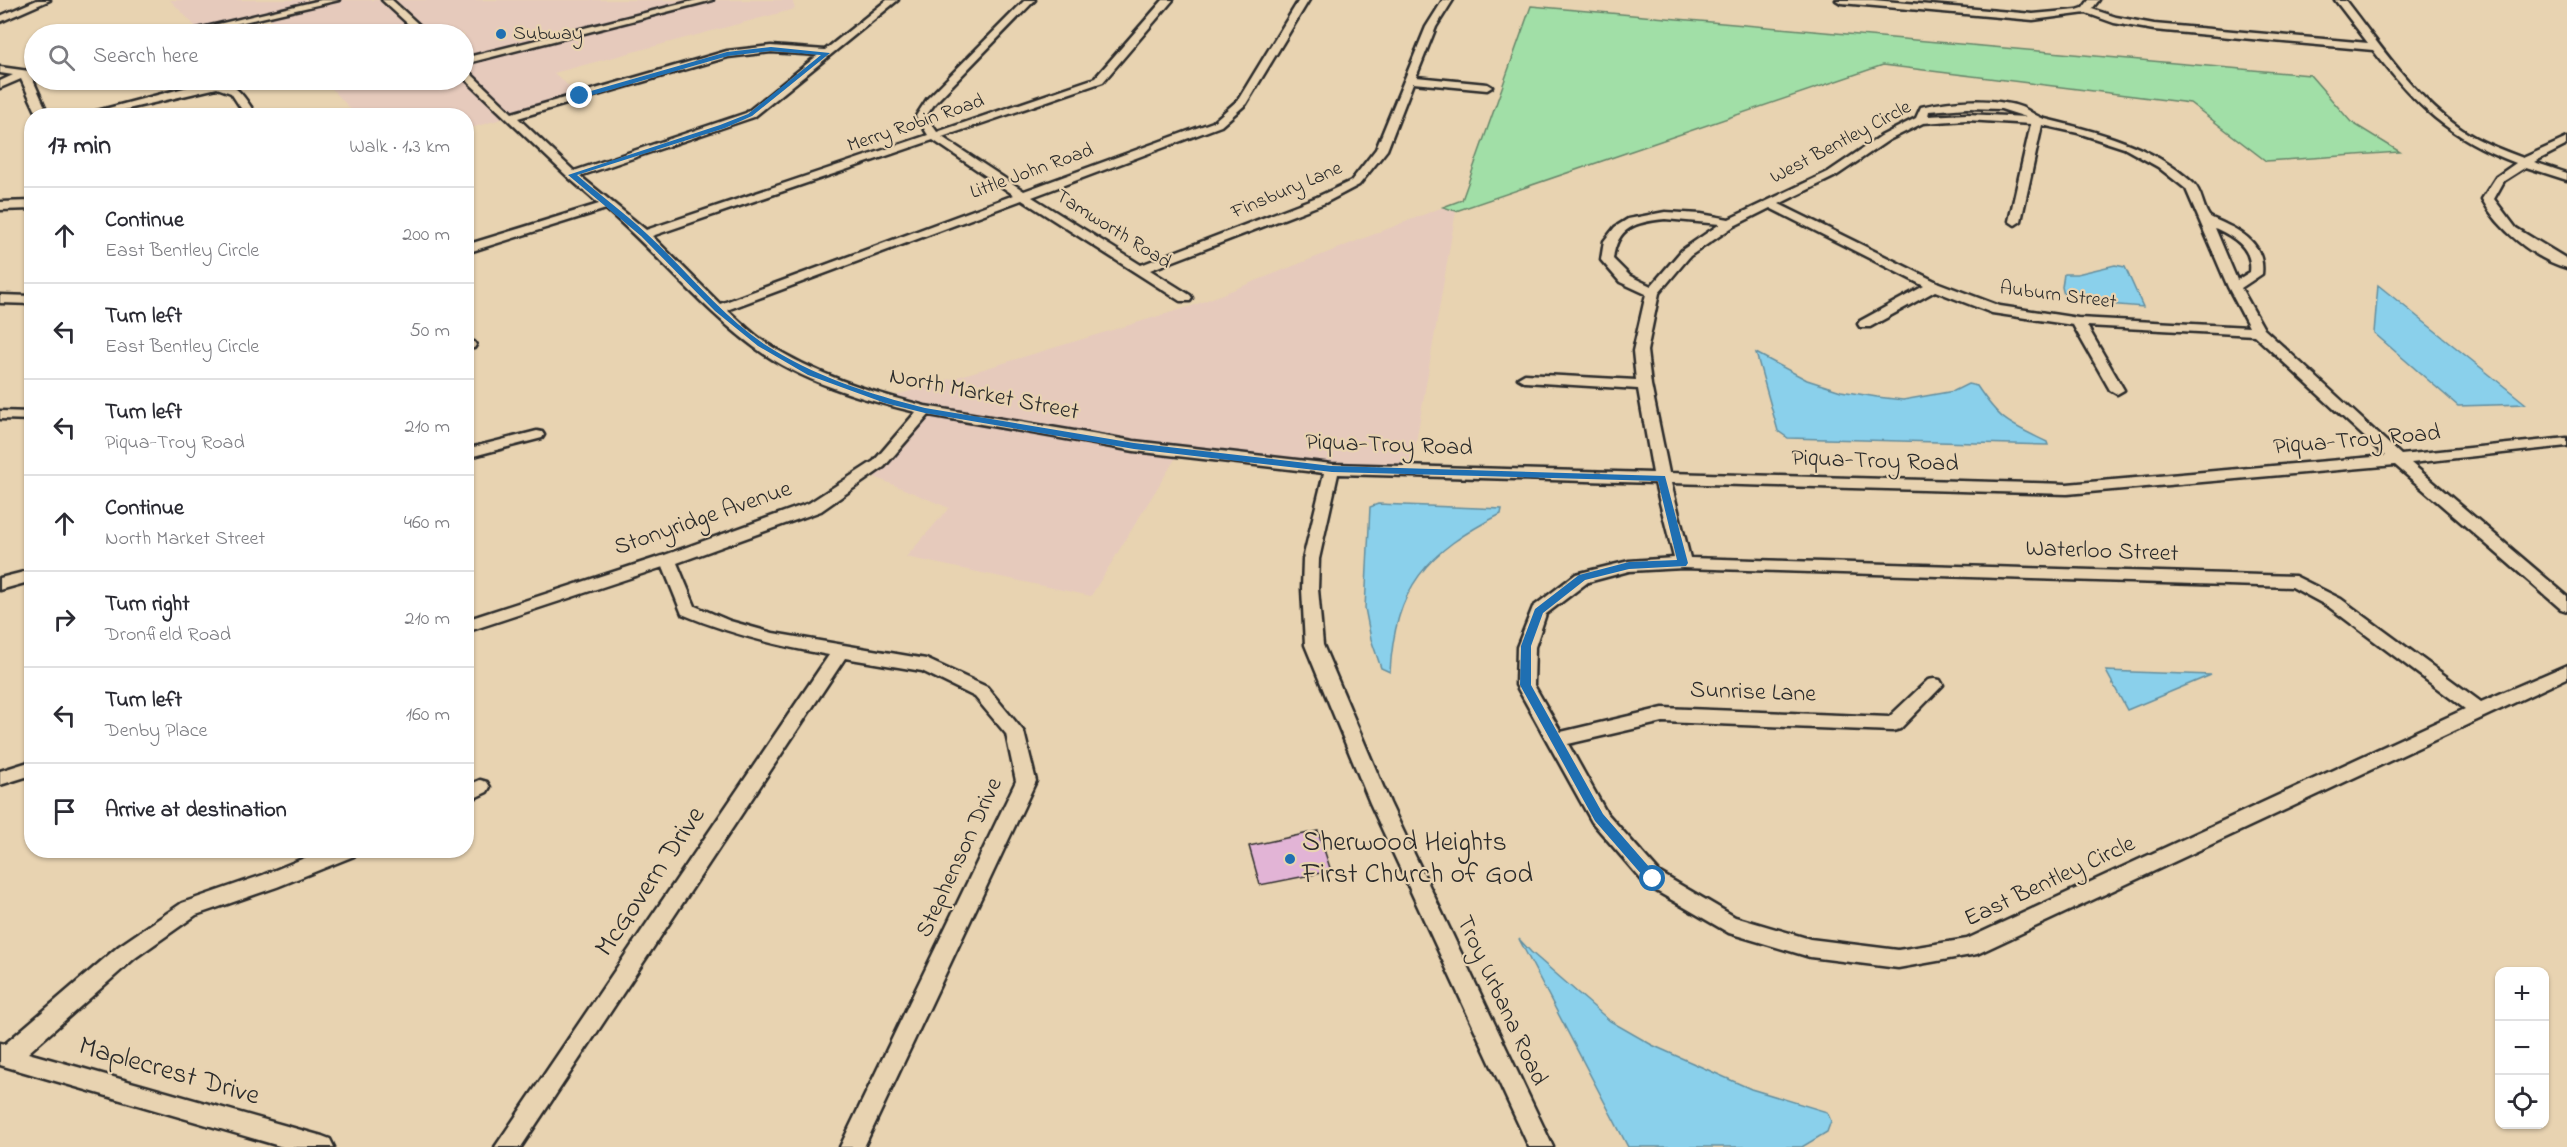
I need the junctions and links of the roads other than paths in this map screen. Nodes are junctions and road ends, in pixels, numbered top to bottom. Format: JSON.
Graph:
{"nodes":[{"id":1,"x":45,"y":0,"type":"edge"},
{"id":2,"x":334,"y":0,"type":"edge"},
{"id":3,"x":387,"y":0,"type":"edge"},
{"id":4,"x":708,"y":0,"type":"edge"},
{"id":5,"x":893,"y":0,"type":"edge"},
{"id":6,"x":1030,"y":0,"type":"edge"},
{"id":7,"x":1168,"y":0,"type":"edge"},
{"id":8,"x":1304,"y":0,"type":"edge"},
{"id":9,"x":1448,"y":0,"type":"edge"},
{"id":10,"x":1841,"y":0,"type":"edge"},
{"id":11,"x":2094,"y":0,"type":"edge"},
{"id":12,"x":2340,"y":0,"type":"edge"},
{"id":13,"x":2086,"y":10,"type":"junction"},
{"id":14,"x":0,"y":19,"type":"edge"},
{"id":15,"x":226,"y":24,"type":"edge"},
{"id":16,"x":413,"y":24,"type":"edge"},
{"id":17,"x":2377,"y":47,"type":"junction"},
{"id":18,"x":827,"y":53,"type":"junction"},
{"id":19,"x":474,"y":58,"type":"edge"},
{"id":20,"x":0,"y":70,"type":"edge"},
{"id":21,"x":24,"y":71,"type":"edge"},
{"id":22,"x":24,"y":73,"type":"edge"},
{"id":23,"x":1409,"y":80,"type":"junction"},
{"id":24,"x":474,"y":82,"type":"edge"},
{"id":25,"x":0,"y":85,"type":"edge"},
{"id":26,"x":1487,"y":87,"type":"dead end"},
{"id":27,"x":35,"y":90,"type":"edge"},
{"id":28,"x":187,"y":90,"type":"edge"},
{"id":29,"x":233,"y":90,"type":"edge"},
{"id":30,"x":41,"y":108,"type":"edge"},
{"id":31,"x":115,"y":108,"type":"edge"},
{"id":32,"x":246,"y":108,"type":"edge"},
{"id":33,"x":509,"y":117,"type":"junction"},
{"id":34,"x":2037,"y":121,"type":"junction"},
{"id":35,"x":935,"y":137,"type":"junction"},
{"id":36,"x":2567,"y":141,"type":"edge"},
{"id":37,"x":2525,"y":162,"type":"junction"},
{"id":38,"x":572,"y":175,"type":"junction"},
{"id":39,"x":2567,"y":177,"type":"edge"},
{"id":40,"x":1023,"y":196,"type":"junction"},
{"id":41,"x":1768,"y":203,"type":"junction"},
{"id":42,"x":24,"y":205,"type":"edge"},
{"id":43,"x":607,"y":205,"type":"junction"},
{"id":44,"x":0,"y":206,"type":"edge"},
{"id":45,"x":2206,"y":220,"type":"junction"},
{"id":46,"x":2015,"y":221,"type":"dead end"},
{"id":47,"x":1730,"y":223,"type":"junction"},
{"id":48,"x":644,"y":235,"type":"junction"},
{"id":49,"x":474,"y":247,"type":"edge"},
{"id":50,"x":2567,"y":264,"type":"edge"},
{"id":51,"x":1141,"y":269,"type":"junction"},
{"id":52,"x":1934,"y":286,"type":"junction"},
{"id":53,"x":2234,"y":287,"type":"junction"},
{"id":54,"x":1653,"y":292,"type":"junction"},
{"id":55,"x":1185,"y":298,"type":"dead end"},
{"id":56,"x":0,"y":299,"type":"edge"},
{"id":57,"x":24,"y":300,"type":"edge"},
{"id":58,"x":718,"y":309,"type":"junction"},
{"id":59,"x":2078,"y":322,"type":"junction"},
{"id":60,"x":1865,"y":324,"type":"dead end"},
{"id":61,"x":2258,"y":331,"type":"junction"},
{"id":62,"x":1524,"y":378,"type":"dead end"},
{"id":63,"x":1644,"y":385,"type":"junction"},
{"id":64,"x":2117,"y":390,"type":"dead end"},
{"id":65,"x":925,"y":410,"type":"junction"},
{"id":66,"x":0,"y":414,"type":"edge"},
{"id":67,"x":24,"y":416,"type":"edge"},
{"id":68,"x":537,"y":435,"type":"dead end"},
{"id":69,"x":2567,"y":442,"type":"edge"},
{"id":70,"x":1180,"y":451,"type":"joint"},
{"id":71,"x":474,"y":452,"type":"edge"},
{"id":72,"x":2398,"y":460,"type":"junction"},
{"id":73,"x":1332,"y":469,"type":"junction"},
{"id":74,"x":1662,"y":478,"type":"junction"},
{"id":75,"x":668,"y":560,"type":"junction"},
{"id":76,"x":1683,"y":563,"type":"junction"},
{"id":77,"x":24,"y":577,"type":"edge"},
{"id":78,"x":0,"y":584,"type":"edge"},
{"id":79,"x":2567,"y":604,"type":"edge"},
{"id":80,"x":474,"y":623,"type":"edge"},
{"id":81,"x":842,"y":649,"type":"junction"},
{"id":82,"x":2567,"y":671,"type":"edge"},
{"id":83,"x":1934,"y":685,"type":"dead end"},
{"id":84,"x":2479,"y":710,"type":"junction"},
{"id":85,"x":1556,"y":740,"type":"junction"},
{"id":86,"x":24,"y":770,"type":"edge"},
{"id":87,"x":0,"y":778,"type":"edge"},
{"id":88,"x":327,"y":858,"type":"edge"},
{"id":89,"x":3,"y":1055,"type":"edge"},
{"id":90,"x":322,"y":1147,"type":"edge"},
{"id":91,"x":507,"y":1147,"type":"edge"},
{"id":92,"x":852,"y":1147,"type":"edge"},
{"id":93,"x":1541,"y":1147,"type":"edge"}],
"edges":[{"from":1,"to":14,"type":"street"},
{"from":2,"to":15,"type":"street"},
{"from":3,"to":16,"type":"street"},
{"from":4,"to":19,"type":"street"},
{"from":5,"to":18,"type":"street"},
{"from":6,"to":35,"type":"street"},
{"from":7,"to":35,"type":"street","name":"Merry Robin Road"},
{"from":8,"to":40,"type":"street","name":"Little John Road"},
{"from":9,"to":23,"type":"street","name":"Finsbury Lane"},
{"from":10,"to":13,"type":"street"},
{"from":11,"to":13,"type":"street"},
{"from":12,"to":17,"type":"street"},
{"from":13,"to":17,"type":"street"},
{"from":17,"to":37,"type":"street"},
{"from":18,"to":33,"type":"street"},
{"from":18,"to":38,"type":"street"},
{"from":20,"to":21,"type":"street"},
{"from":22,"to":25,"type":"street"},
{"from":23,"to":26,"type":"street"},
{"from":23,"to":51,"type":"street","name":"Finsbury Lane"},
{"from":24,"to":33,"type":"street","name":"North Market Street"},
{"from":27,"to":30,"type":"street"},
{"from":28,"to":31,"type":"street"},
{"from":29,"to":32,"type":"street"},
{"from":33,"to":38,"type":"street","name":"North Market Street"},
{"from":34,"to":41,"type":"street","name":"West Bentley Circle"},
{"from":34,"to":45,"type":"street","name":"West Bentley Circle"},
{"from":34,"to":46,"type":"street"},
{"from":35,"to":40,"type":"street","name":"Tamworth Road"},
{"from":35,"to":48,"type":"street","name":"Merry Robin Road"},
{"from":36,"to":37,"type":"street"},
{"from":37,"to":39,"type":"street"},
{"from":37,"to":50,"type":"street"},
{"from":38,"to":43,"type":"street","name":"North Market Street"},
{"from":40,"to":51,"type":"street","name":"Tamworth Road"},
{"from":40,"to":58,"type":"street","name":"Little John Road"},
{"from":41,"to":47,"type":"street","name":"West Bentley Circle"},
{"from":41,"to":52,"type":"street","name":"Auburn Street"},
{"from":42,"to":44,"type":"street"},
{"from":43,"to":48,"type":"street","name":"North Market Street"},
{"from":43,"to":49,"type":"street"},
{"from":45,"to":53,"type":"street","name":"West Bentley Circle"},
{"from":45,"to":53,"type":"street"},
{"from":47,"to":54,"type":"street","name":"West Bentley Circle"},
{"from":47,"to":54,"type":"street"},
{"from":48,"to":58,"type":"street","name":"North Market Street"},
{"from":51,"to":55,"type":"street","name":"Tamworth Road"},
{"from":52,"to":59,"type":"street","name":"Auburn Street"},
{"from":52,"to":60,"type":"street"},
{"from":53,"to":61,"type":"street","name":"West Bentley Circle"},
{"from":54,"to":63,"type":"street","name":"West Bentley Circle"},
{"from":56,"to":57,"type":"street"},
{"from":58,"to":65,"type":"street","name":"North Market Street"},
{"from":59,"to":61,"type":"street","name":"Auburn Street"},
{"from":59,"to":64,"type":"street"},
{"from":61,"to":72,"type":"street","name":"West Bentley Circle"},
{"from":62,"to":63,"type":"street"},
{"from":63,"to":74,"type":"street","name":"West Bentley Circle"},
{"from":65,"to":70,"type":"street","name":"North Market Street"},
{"from":65,"to":75,"type":"street","name":"Stonyridge Avenue"},
{"from":66,"to":67,"type":"street"},
{"from":68,"to":71,"type":"street"},
{"from":69,"to":72,"type":"street","name":"Piqua-Troy Road"},
{"from":70,"to":73,"type":"street","name":"Piqua-Troy Road"},
{"from":72,"to":74,"type":"street","name":"Piqua-Troy Road"},
{"from":72,"to":79,"type":"street"},
{"from":73,"to":74,"type":"street","name":"Piqua-Troy Road"},
{"from":73,"to":93,"type":"street","name":"Troy Urbana Road"},
{"from":74,"to":76,"type":"street"},
{"from":75,"to":80,"type":"street","name":"Stonyridge Avenue"},
{"from":75,"to":81,"type":"street","name":"Stephenson Drive"},
{"from":76,"to":84,"type":"street","name":"Waterloo Street"},
{"from":76,"to":85,"type":"street","name":"East Bentley Circle"},
{"from":77,"to":78,"type":"street"},
{"from":81,"to":91,"type":"street","name":"McGovern Drive"},
{"from":81,"to":92,"type":"street","name":"Stephenson Drive"},
{"from":82,"to":84,"type":"street","name":"East Bentley Circle"},
{"from":83,"to":85,"type":"street","name":"Sunrise Lane"},
{"from":84,"to":85,"type":"street","name":"East Bentley Circle"},
{"from":86,"to":87,"type":"street"},
{"from":88,"to":89,"type":"street"},
{"from":89,"to":90,"type":"street","name":"Maplecrest Drive"}]}
